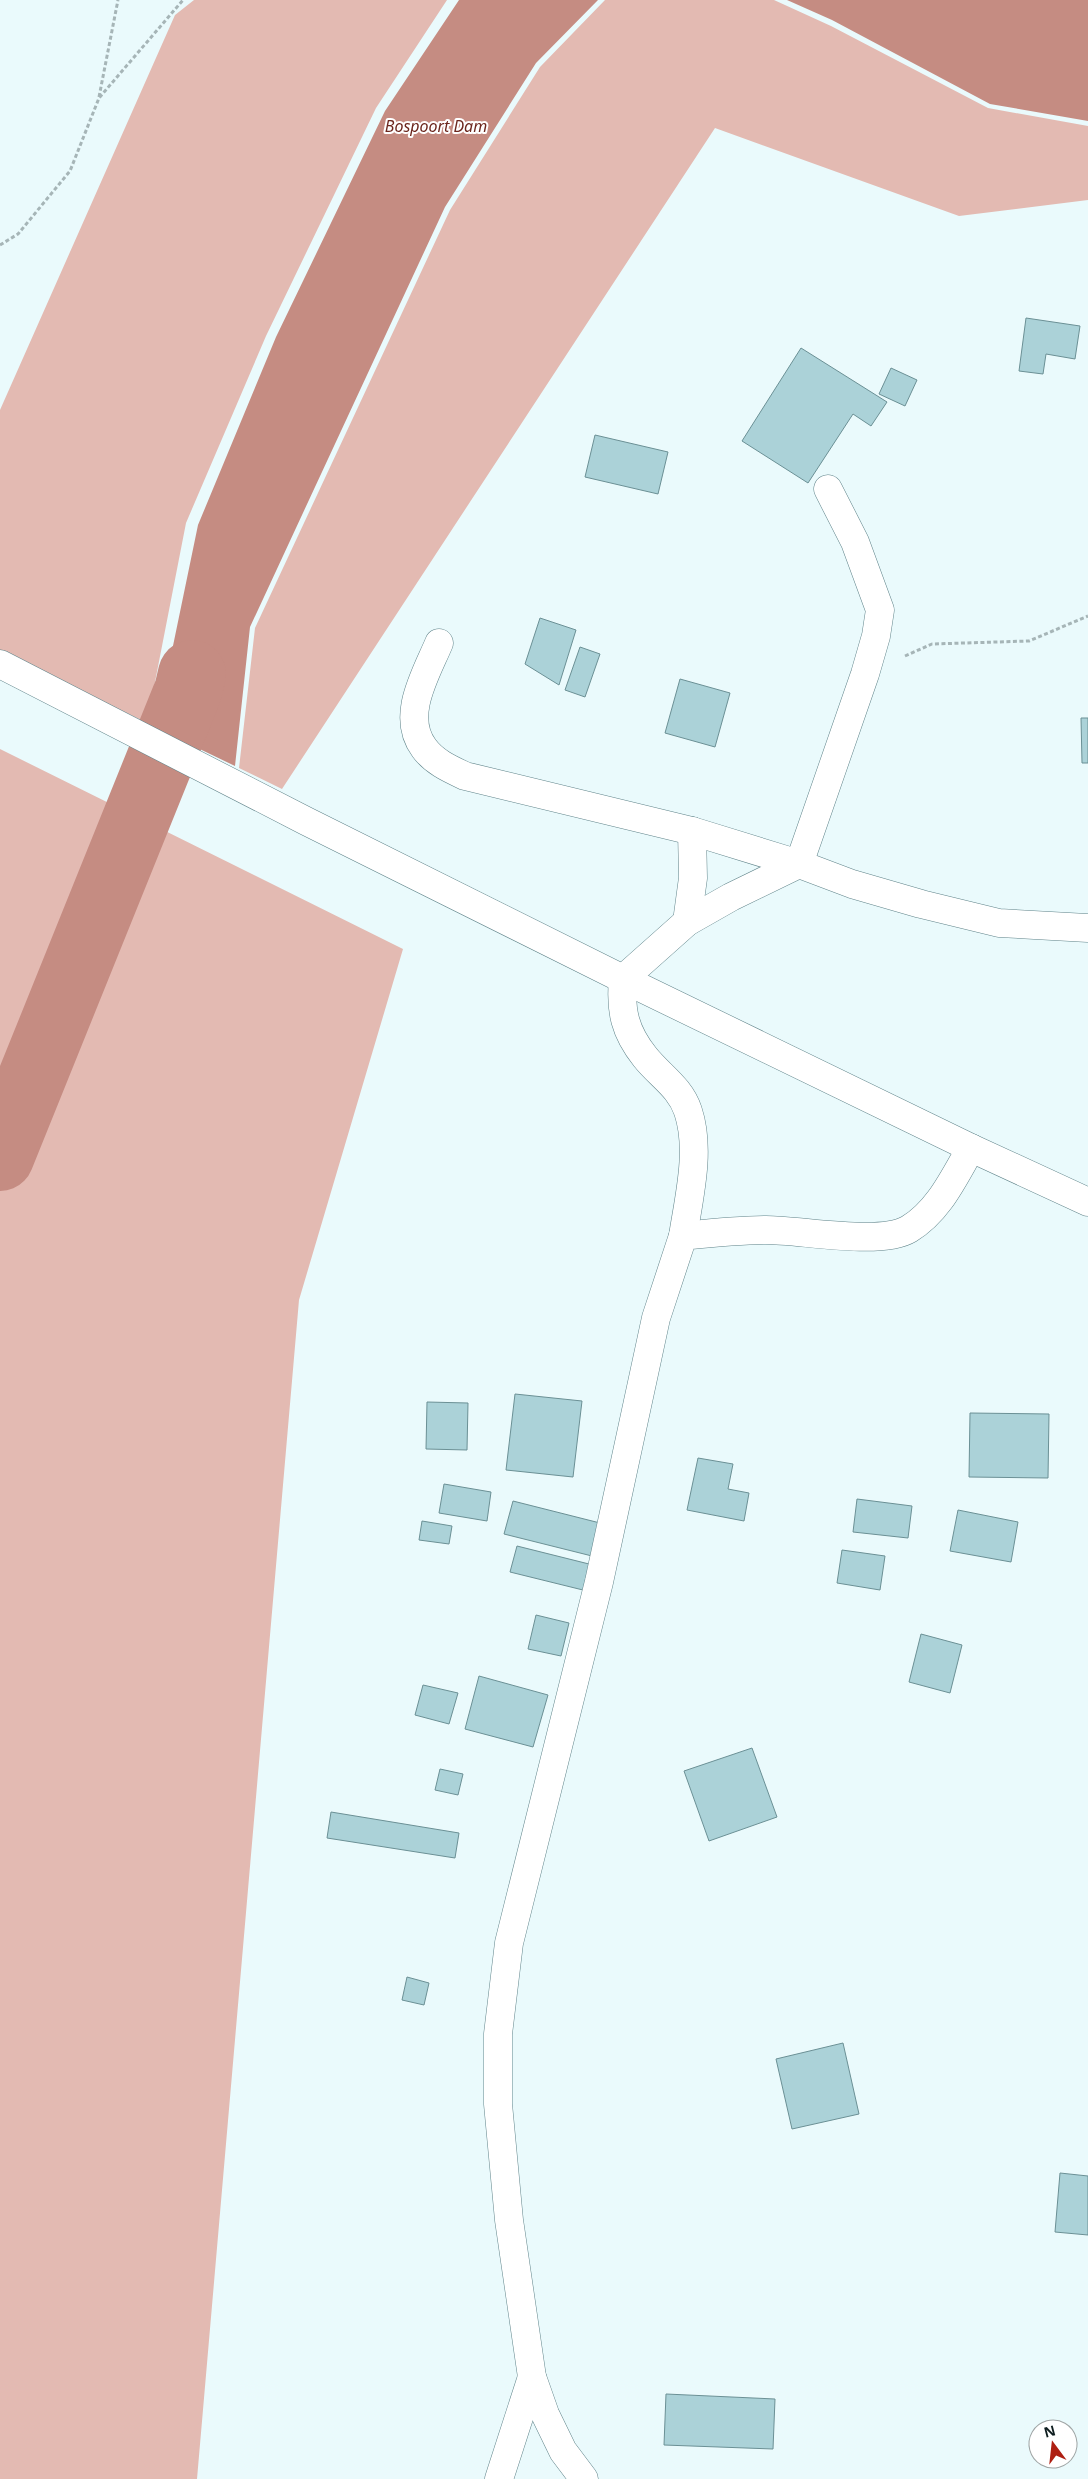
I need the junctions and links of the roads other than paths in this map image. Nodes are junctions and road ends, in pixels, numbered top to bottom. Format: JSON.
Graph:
{"nodes":[{"id":1,"x":828,"y":489,"type":"dead end"},
{"id":2,"x":439,"y":643,"type":"dead end"},
{"id":3,"x":0,"y":664,"type":"edge"},
{"id":4,"x":692,"y":831,"type":"junction"},
{"id":5,"x":799,"y":864,"type":"junction"},
{"id":6,"x":687,"y":922,"type":"junction"},
{"id":7,"x":1088,"y":928,"type":"edge"},
{"id":8,"x":624,"y":979,"type":"junction"},
{"id":9,"x":971,"y":1148,"type":"junction"},
{"id":10,"x":1088,"y":1202,"type":"edge"},
{"id":11,"x":683,"y":1236,"type":"junction"},
{"id":12,"x":532,"y":2377,"type":"junction"},
{"id":13,"x":499,"y":2479,"type":"edge"},
{"id":14,"x":584,"y":2479,"type":"edge"}],
"edges":[{"from":1,"to":5,"type":"street"},
{"from":2,"to":4,"type":"street"},
{"from":3,"to":8,"type":"street"},
{"from":4,"to":5,"type":"street"},
{"from":4,"to":6,"type":"street"},
{"from":5,"to":6,"type":"street"},
{"from":5,"to":7,"type":"street"},
{"from":6,"to":8,"type":"street"},
{"from":8,"to":9,"type":"street"},
{"from":8,"to":11,"type":"street"},
{"from":9,"to":10,"type":"street"},
{"from":9,"to":11,"type":"street"},
{"from":11,"to":12,"type":"street"},
{"from":12,"to":13,"type":"street"},
{"from":12,"to":14,"type":"street"}]}
